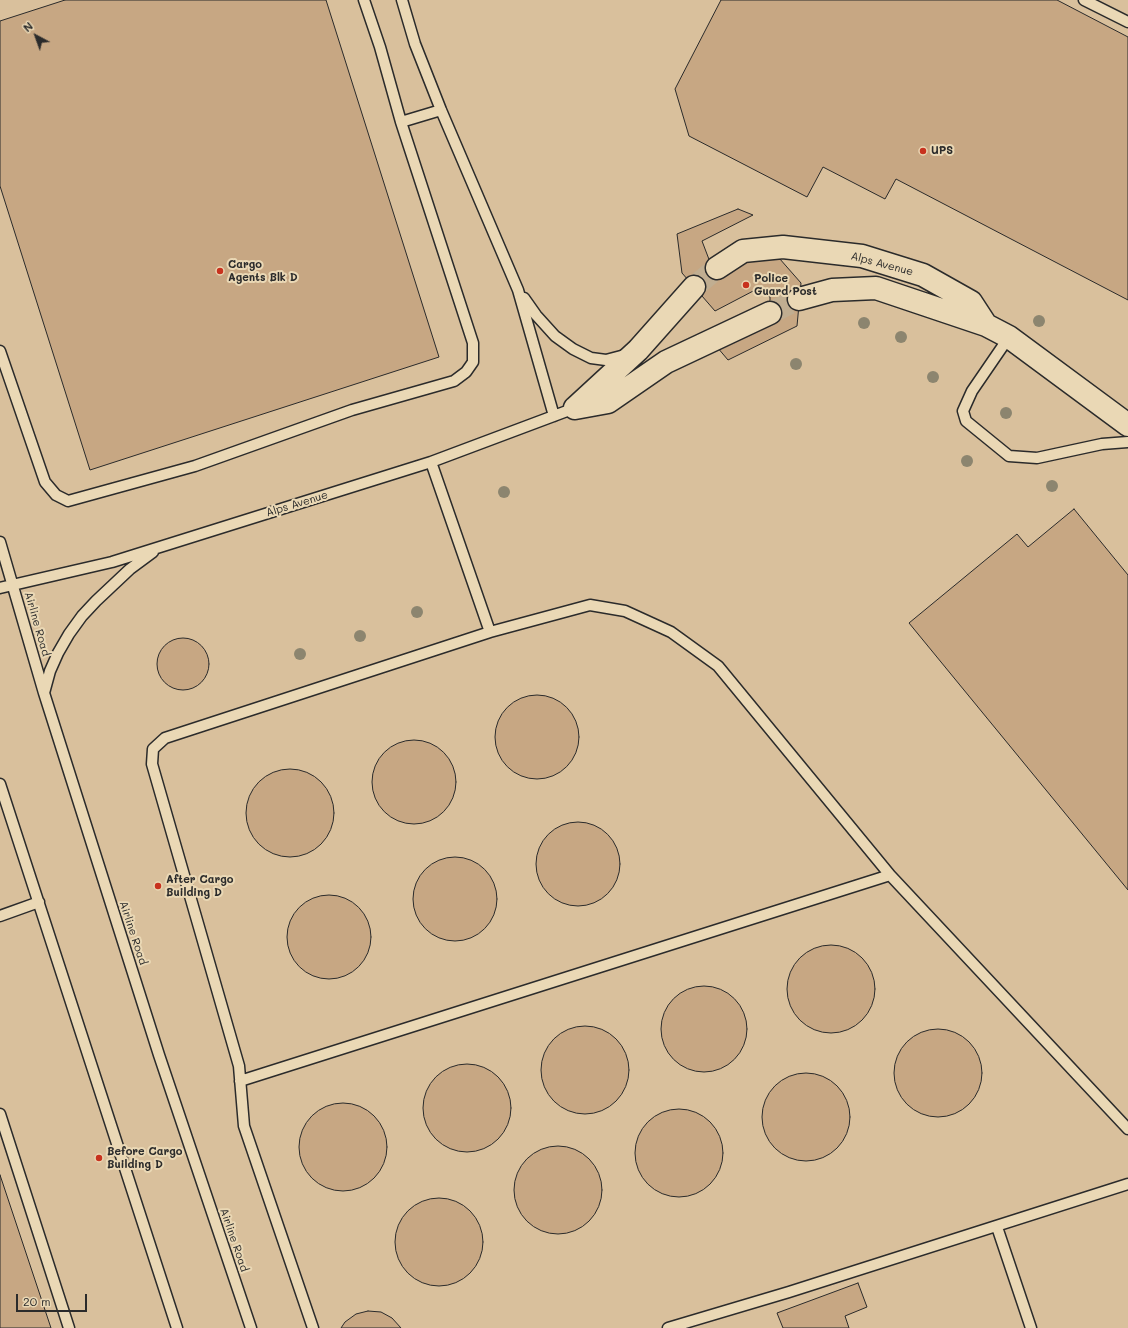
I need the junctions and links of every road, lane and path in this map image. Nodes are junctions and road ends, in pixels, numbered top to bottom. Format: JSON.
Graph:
{"nodes":[{"id":1,"x":364,"y":0,"type":"edge"},
{"id":2,"x":402,"y":0,"type":"edge"},
{"id":3,"x":1084,"y":0,"type":"edge"},
{"id":4,"x":1128,"y":22,"type":"edge"},
{"id":5,"x":441,"y":110,"type":"junction"},
{"id":6,"x":401,"y":122,"type":"junction"},
{"id":7,"x":717,"y":268,"type":"tunnel mouth"},
{"id":8,"x":694,"y":287,"type":"tunnel mouth"},
{"id":9,"x":518,"y":290,"type":"junction"},
{"id":10,"x":799,"y":299,"type":"tunnel mouth"},
{"id":11,"x":770,"y":313,"type":"tunnel mouth"},
{"id":12,"x":986,"y":325,"type":"junction"},
{"id":13,"x":1009,"y":337,"type":"junction"},
{"id":14,"x":638,"y":350,"type":"junction"},
{"id":15,"x":0,"y":351,"type":"edge"},
{"id":16,"x":575,"y":408,"type":"junction"},
{"id":17,"x":554,"y":416,"type":"junction"},
{"id":18,"x":1128,"y":425,"type":"edge"},
{"id":19,"x":1128,"y":442,"type":"edge"},
{"id":20,"x":431,"y":462,"type":"junction"},
{"id":21,"x":0,"y":542,"type":"edge"},
{"id":22,"x":159,"y":547,"type":"junction"},
{"id":23,"x":14,"y":586,"type":"junction"},
{"id":24,"x":0,"y":588,"type":"edge"},
{"id":25,"x":490,"y":632,"type":"junction"},
{"id":26,"x":44,"y":694,"type":"junction"},
{"id":27,"x":0,"y":784,"type":"edge"},
{"id":28,"x":890,"y":875,"type":"junction"},
{"id":29,"x":38,"y":902,"type":"junction"},
{"id":30,"x":0,"y":916,"type":"edge"},
{"id":31,"x":240,"y":1081,"type":"junction"},
{"id":32,"x":0,"y":1114,"type":"edge"},
{"id":33,"x":1128,"y":1129,"type":"edge"},
{"id":34,"x":1128,"y":1184,"type":"edge"},
{"id":35,"x":997,"y":1227,"type":"junction"},
{"id":36,"x":69,"y":1328,"type":"edge"},
{"id":37,"x":177,"y":1328,"type":"edge"},
{"id":38,"x":251,"y":1328,"type":"edge"},
{"id":39,"x":313,"y":1328,"type":"edge"},
{"id":40,"x":668,"y":1328,"type":"edge"},
{"id":41,"x":1031,"y":1328,"type":"edge"}],
"edges":[{"from":1,"to":6,"type":"lane"},
{"from":2,"to":5,"type":"lane"},
{"from":3,"to":4,"type":"lane"},
{"from":5,"to":6,"type":"lane"},
{"from":5,"to":9,"type":"lane"},
{"from":6,"to":15,"type":"lane"},
{"from":7,"to":12,"type":"street","name":"Alps Avenue"},
{"from":8,"to":14,"type":"street","name":"Alps Avenue"},
{"from":9,"to":14,"type":"lane"},
{"from":9,"to":17,"type":"lane"},
{"from":10,"to":12,"type":"street","name":"Alps Avenue"},
{"from":11,"to":16,"type":"street","name":"Alps Avenue"},
{"from":12,"to":13,"type":"street","name":"Alps Avenue"},
{"from":13,"to":18,"type":"street","name":"Alps Avenue"},
{"from":13,"to":19,"type":"lane"},
{"from":14,"to":16,"type":"street","name":"Alps Avenue"},
{"from":16,"to":17,"type":"lane","name":"Alps Avenue"},
{"from":17,"to":20,"type":"lane","name":"Alps Avenue"},
{"from":20,"to":22,"type":"lane","name":"Alps Avenue"},
{"from":20,"to":25,"type":"lane"},
{"from":21,"to":23,"type":"lane","name":"Airline Road"},
{"from":22,"to":23,"type":"lane","name":"Alps Avenue"},
{"from":22,"to":26,"type":"lane"},
{"from":23,"to":24,"type":"lane","name":"Alps Avenue"},
{"from":23,"to":26,"type":"lane","name":"Airline Road"},
{"from":25,"to":28,"type":"lane"},
{"from":25,"to":31,"type":"lane"},
{"from":26,"to":38,"type":"lane","name":"Airline Road"},
{"from":27,"to":29,"type":"lane"},
{"from":28,"to":31,"type":"lane"},
{"from":28,"to":33,"type":"lane"},
{"from":29,"to":30,"type":"lane"},
{"from":29,"to":37,"type":"lane"},
{"from":31,"to":39,"type":"lane"},
{"from":32,"to":36,"type":"lane"},
{"from":34,"to":35,"type":"lane"},
{"from":35,"to":40,"type":"lane"},
{"from":35,"to":41,"type":"lane"}]}
